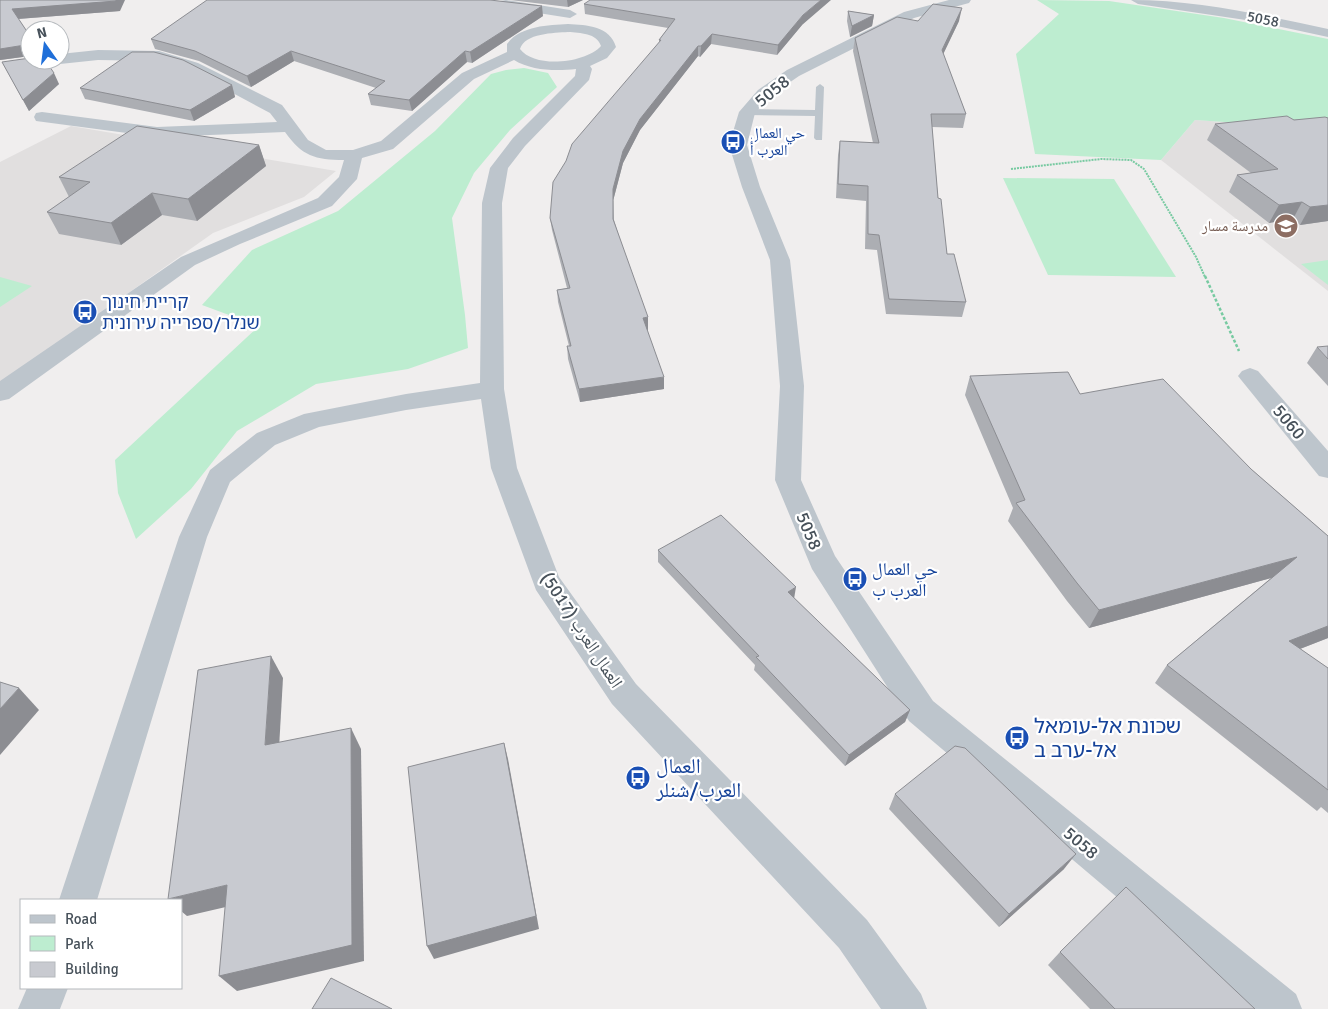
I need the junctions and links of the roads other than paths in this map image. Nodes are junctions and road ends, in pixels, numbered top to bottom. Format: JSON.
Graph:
{"nodes":[{"id":1,"x":964,"y":0,"type":"edge"},
{"id":2,"x":1138,"y":0,"type":"edge"},
{"id":3,"x":490,"y":3,"type":"edge"},
{"id":4,"x":584,"y":7,"type":"dead end"},
{"id":5,"x":569,"y":21,"type":"junction"},
{"id":6,"x":1328,"y":33,"type":"edge"},
{"id":7,"x":515,"y":54,"type":"junction"},
{"id":8,"x":70,"y":58,"type":"edge"},
{"id":9,"x":581,"y":63,"type":"junction"},
{"id":10,"x":820,"y":87,"type":"dead end"},
{"id":11,"x":747,"y":112,"type":"junction"},
{"id":12,"x":820,"y":113,"type":"junction"},
{"id":13,"x":42,"y":117,"type":"dead end"},
{"id":14,"x":291,"y":127,"type":"junction"},
{"id":15,"x":819,"y":138,"type":"dead end"},
{"id":16,"x":354,"y":155,"type":"junction"},
{"id":17,"x":1250,"y":376,"type":"road end"},
{"id":18,"x":492,"y":390,"type":"junction"},
{"id":19,"x":0,"y":393,"type":"edge"},
{"id":20,"x":1328,"y":469,"type":"edge"},
{"id":21,"x":78,"y":899,"type":"edge"},
{"id":22,"x":48,"y":989,"type":"edge"},
{"id":23,"x":39,"y":1009,"type":"edge"},
{"id":24,"x":906,"y":1009,"type":"edge"},
{"id":25,"x":1280,"y":1009,"type":"edge"}],
"edges":[{"from":1,"to":11,"type":"street","name":"5058"},
{"from":2,"to":6,"type":"street","name":"5058"},
{"from":3,"to":5,"type":"street"},
{"from":4,"to":5,"type":"street"},
{"from":5,"to":7,"type":"street"},
{"from":5,"to":9,"type":"street"},
{"from":7,"to":9,"type":"street"},
{"from":7,"to":16,"type":"street"},
{"from":8,"to":14,"type":"street"},
{"from":9,"to":18,"type":"street","name":"العمال العرب (5017)"},
{"from":10,"to":12,"type":"lane"},
{"from":11,"to":12,"type":"lane"},
{"from":11,"to":25,"type":"street","name":"5058"},
{"from":12,"to":15,"type":"lane"},
{"from":13,"to":14,"type":"street"},
{"from":14,"to":16,"type":"street"},
{"from":16,"to":19,"type":"street"},
{"from":17,"to":20,"type":"street","name":"5060"},
{"from":18,"to":21,"type":"street"},
{"from":18,"to":24,"type":"street","name":"العمال العرب (5017)"},
{"from":22,"to":23,"type":"street"}]}
